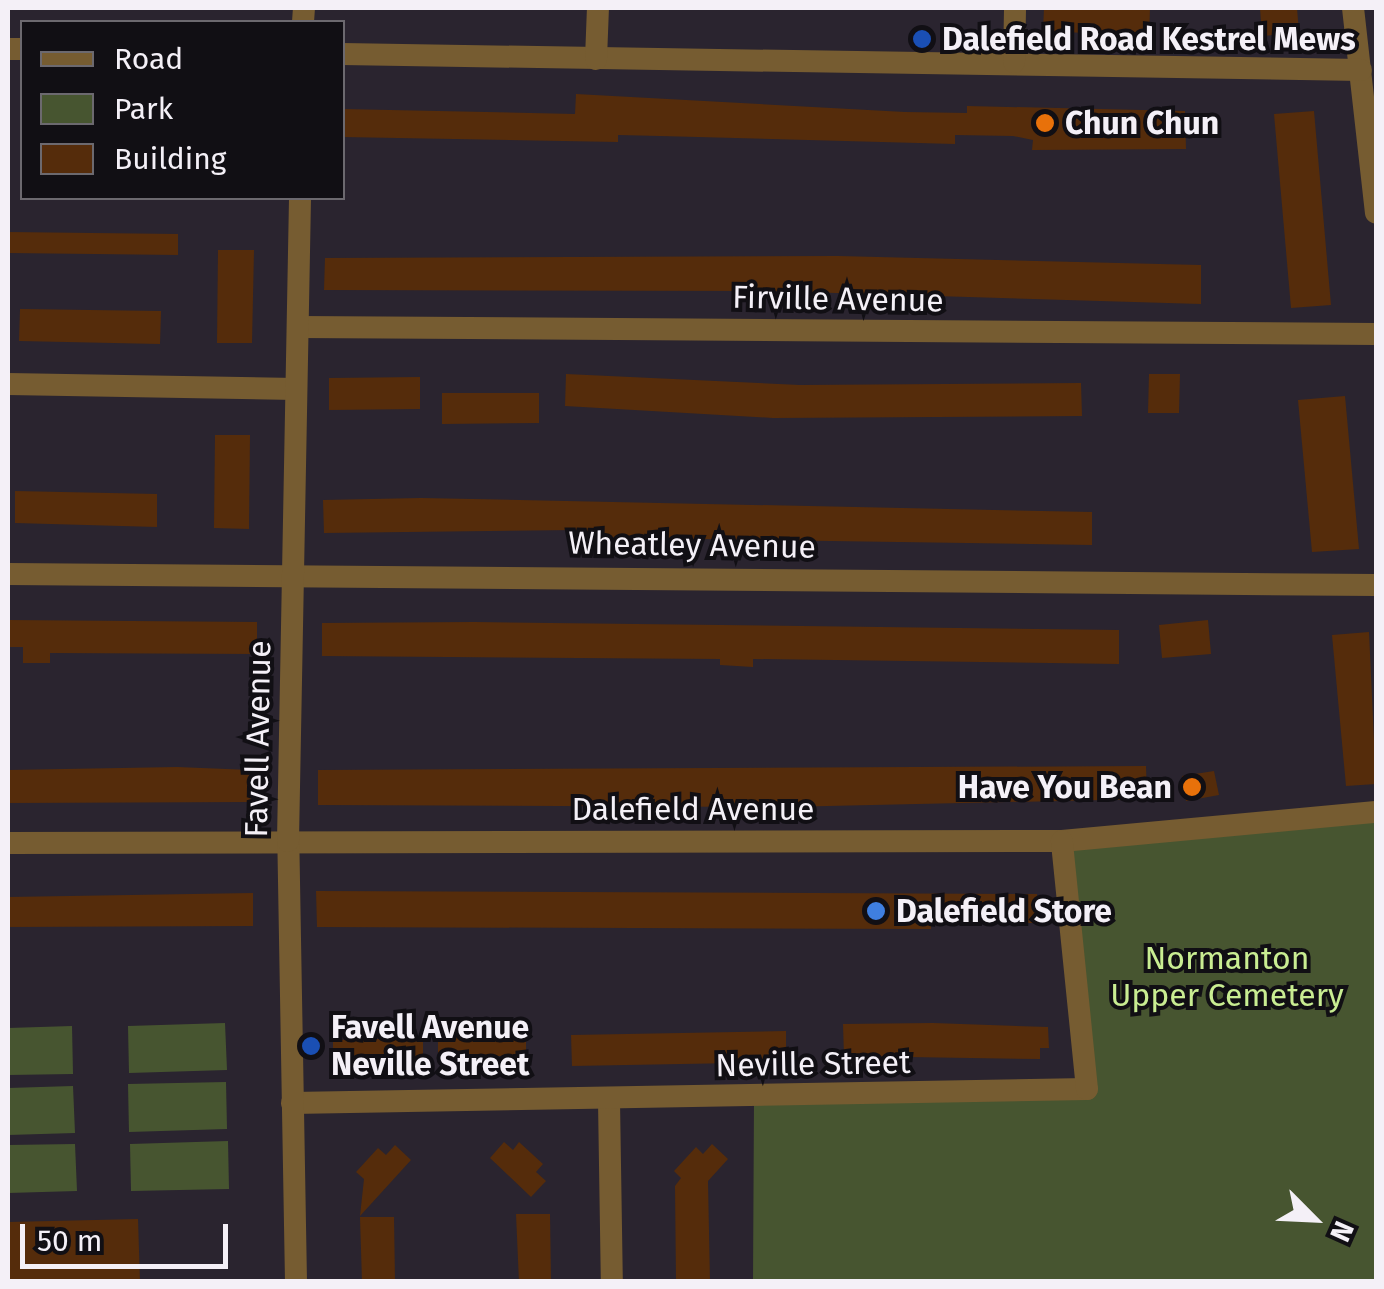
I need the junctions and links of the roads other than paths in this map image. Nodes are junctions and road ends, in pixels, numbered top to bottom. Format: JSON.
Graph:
{"nodes":[{"id":1,"x":598,"y":8,"type":"edge"},
{"id":2,"x":1015,"y":8,"type":"edge"},
{"id":3,"x":1352,"y":8,"type":"edge"},
{"id":4,"x":345,"y":54,"type":"edge"},
{"id":5,"x":596,"y":59,"type":"junction"},
{"id":6,"x":1014,"y":62,"type":"junction"},
{"id":7,"x":1361,"y":70,"type":"junction"},
{"id":8,"x":300,"y":200,"type":"edge"},
{"id":9,"x":1376,"y":213,"type":"edge"},
{"id":10,"x":298,"y":327,"type":"junction"},
{"id":11,"x":1376,"y":334,"type":"edge"},
{"id":12,"x":8,"y":384,"type":"edge"},
{"id":13,"x":296,"y":389,"type":"junction"},
{"id":14,"x":8,"y":574,"type":"edge"},
{"id":15,"x":293,"y":578,"type":"junction"},
{"id":16,"x":1376,"y":585,"type":"edge"},
{"id":17,"x":1376,"y":812,"type":"edge"},
{"id":18,"x":288,"y":840,"type":"junction"},
{"id":19,"x":1062,"y":842,"type":"junction"},
{"id":20,"x":8,"y":843,"type":"edge"},
{"id":21,"x":609,"y":1100,"type":"junction"},
{"id":22,"x":292,"y":1103,"type":"junction"},
{"id":23,"x":296,"y":1282,"type":"edge"},
{"id":24,"x":612,"y":1282,"type":"edge"}],
"edges":[{"from":1,"to":5,"type":"street"},
{"from":2,"to":6,"type":"street"},
{"from":3,"to":7,"type":"street"},
{"from":4,"to":5,"type":"street"},
{"from":5,"to":6,"type":"street"},
{"from":6,"to":7,"type":"street"},
{"from":7,"to":9,"type":"street"},
{"from":8,"to":10,"type":"street","name":"Favell Avenue"},
{"from":10,"to":11,"type":"street","name":"Firville Avenue"},
{"from":10,"to":13,"type":"street","name":"Favell Avenue"},
{"from":12,"to":13,"type":"street"},
{"from":13,"to":15,"type":"street","name":"Favell Avenue"},
{"from":14,"to":15,"type":"street","name":"Wheatley Avenue"},
{"from":15,"to":16,"type":"street","name":"Wheatley Avenue"},
{"from":15,"to":18,"type":"street","name":"Favell Avenue"},
{"from":17,"to":19,"type":"street","name":"Dalefield Avenue"},
{"from":18,"to":19,"type":"street","name":"Dalefield Avenue"},
{"from":18,"to":20,"type":"street","name":"Dalefield Avenue"},
{"from":18,"to":22,"type":"street","name":"Favell Avenue"},
{"from":19,"to":21,"type":"street","name":"Neville Street"},
{"from":21,"to":22,"type":"street","name":"Neville Street"},
{"from":21,"to":24,"type":"street"},
{"from":22,"to":23,"type":"street","name":"Favell Avenue"}]}
